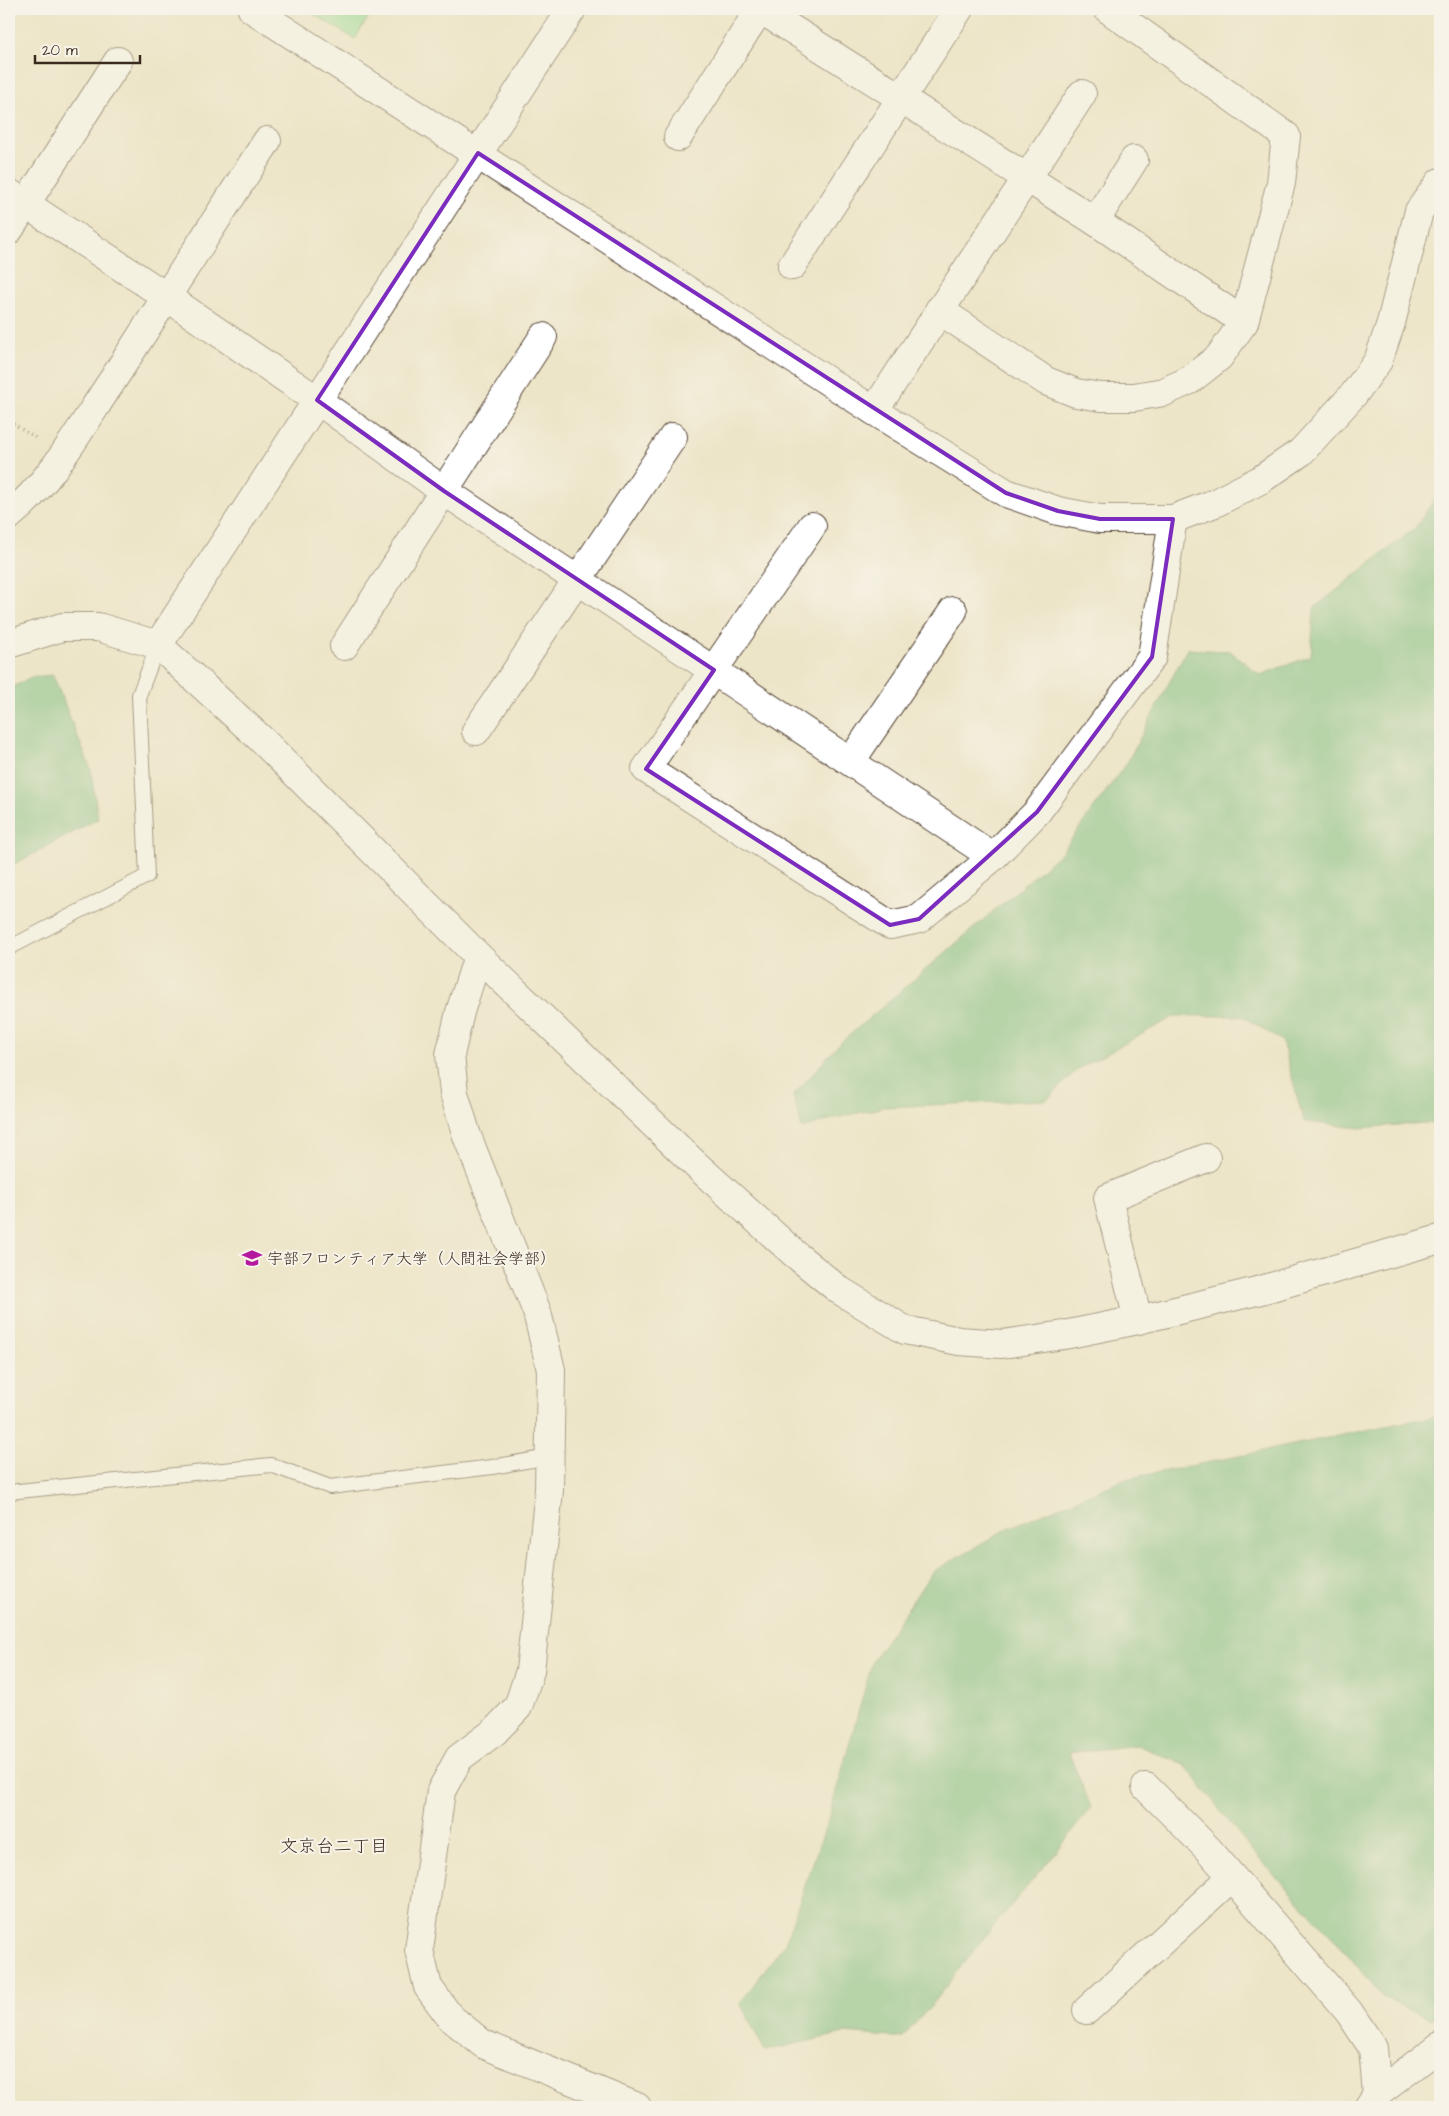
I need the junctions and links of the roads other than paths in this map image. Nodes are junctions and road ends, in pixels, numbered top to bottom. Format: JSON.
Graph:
{"nodes":[{"id":1,"x":252,"y":9,"type":"edge"},
{"id":2,"x":572,"y":9,"type":"edge"},
{"id":3,"x":760,"y":9,"type":"edge"},
{"id":4,"x":958,"y":9,"type":"edge"},
{"id":5,"x":1108,"y":9,"type":"edge"},
{"id":6,"x":118,"y":61,"type":"dead end"},
{"id":7,"x":1082,"y":94,"type":"dead end"},
{"id":8,"x":901,"y":98,"type":"junction"},
{"id":9,"x":678,"y":137,"type":"dead end"},
{"id":10,"x":267,"y":141,"type":"dead end"},
{"id":11,"x":478,"y":154,"type":"junction"},
{"id":12,"x":1134,"y":160,"type":"dead end"},
{"id":13,"x":1026,"y":177,"type":"junction"},
{"id":14,"x":1440,"y":182,"type":"edge"},
{"id":15,"x":17,"y":199,"type":"edge"},
{"id":16,"x":1095,"y":221,"type":"junction"},
{"id":17,"x":9,"y":230,"type":"edge"},
{"id":18,"x":792,"y":266,"type":"dead end"},
{"id":19,"x":167,"y":298,"type":"junction"},
{"id":20,"x":939,"y":310,"type":"junction"},
{"id":21,"x":1244,"y":322,"type":"junction"},
{"id":22,"x":543,"y":337,"type":"dead end"},
{"id":23,"x":317,"y":400,"type":"junction"},
{"id":24,"x":874,"y":411,"type":"junction"},
{"id":25,"x":673,"y":437,"type":"dead end"},
{"id":26,"x":444,"y":491,"type":"junction"},
{"id":27,"x":9,"y":516,"type":"edge"},
{"id":28,"x":1174,"y":519,"type":"junction"},
{"id":29,"x":812,"y":526,"type":"dead end"},
{"id":30,"x":578,"y":578,"type":"junction"},
{"id":31,"x":953,"y":611,"type":"dead end"},
{"id":32,"x":9,"y":644,"type":"edge"},
{"id":33,"x":158,"y":645,"type":"junction"},
{"id":34,"x":344,"y":646,"type":"dead end"},
{"id":35,"x":714,"y":670,"type":"junction"},
{"id":36,"x":476,"y":731,"type":"dead end"},
{"id":37,"x":851,"y":761,"type":"junction"},
{"id":38,"x":993,"y":856,"type":"junction"},
{"id":39,"x":9,"y":948,"type":"edge"},
{"id":40,"x":478,"y":956,"type":"junction"},
{"id":41,"x":1206,"y":1158,"type":"dead end"},
{"id":42,"x":1440,"y":1239,"type":"edge"},
{"id":43,"x":1138,"y":1320,"type":"junction"},
{"id":44,"x":549,"y":1457,"type":"junction"},
{"id":45,"x":9,"y":1492,"type":"edge"},
{"id":46,"x":1146,"y":1787,"type":"dead end"},
{"id":47,"x":1232,"y":1877,"type":"junction"},
{"id":48,"x":1087,"y":2010,"type":"dead end"},
{"id":49,"x":1440,"y":2046,"type":"edge"},
{"id":50,"x":1372,"y":2100,"type":"edge"},
{"id":51,"x":637,"y":2107,"type":"edge"}],
"edges":[{"from":1,"to":11,"type":"street"},
{"from":2,"to":11,"type":"street"},
{"from":3,"to":8,"type":"street"},
{"from":3,"to":9,"type":"street"},
{"from":4,"to":8,"type":"street"},
{"from":5,"to":21,"type":"street"},
{"from":6,"to":15,"type":"street"},
{"from":7,"to":13,"type":"street"},
{"from":8,"to":13,"type":"street"},
{"from":8,"to":18,"type":"street"},
{"from":10,"to":19,"type":"street"},
{"from":11,"to":23,"type":"street"},
{"from":11,"to":24,"type":"street"},
{"from":12,"to":16,"type":"street"},
{"from":13,"to":16,"type":"street"},
{"from":13,"to":20,"type":"street"},
{"from":14,"to":28,"type":"street"},
{"from":15,"to":17,"type":"street"},
{"from":15,"to":19,"type":"street"},
{"from":16,"to":21,"type":"street"},
{"from":19,"to":23,"type":"street"},
{"from":19,"to":27,"type":"street"},
{"from":20,"to":21,"type":"street"},
{"from":20,"to":24,"type":"street"},
{"from":22,"to":26,"type":"street"},
{"from":23,"to":26,"type":"street"},
{"from":23,"to":33,"type":"street"},
{"from":24,"to":28,"type":"street"},
{"from":25,"to":30,"type":"street"},
{"from":26,"to":30,"type":"street"},
{"from":26,"to":34,"type":"street"},
{"from":28,"to":38,"type":"street"},
{"from":29,"to":35,"type":"street"},
{"from":30,"to":35,"type":"street"},
{"from":30,"to":36,"type":"street"},
{"from":31,"to":37,"type":"street"},
{"from":32,"to":33,"type":"street"},
{"from":33,"to":39,"type":"lane"},
{"from":33,"to":40,"type":"street"},
{"from":35,"to":37,"type":"street"},
{"from":35,"to":38,"type":"street"},
{"from":37,"to":38,"type":"street"},
{"from":40,"to":43,"type":"street"},
{"from":40,"to":44,"type":"street"},
{"from":41,"to":43,"type":"street"},
{"from":42,"to":43,"type":"street"},
{"from":44,"to":45,"type":"lane"},
{"from":44,"to":51,"type":"street"},
{"from":46,"to":47,"type":"street"},
{"from":47,"to":48,"type":"street"},
{"from":47,"to":50,"type":"street"},
{"from":49,"to":50,"type":"street"}]}
